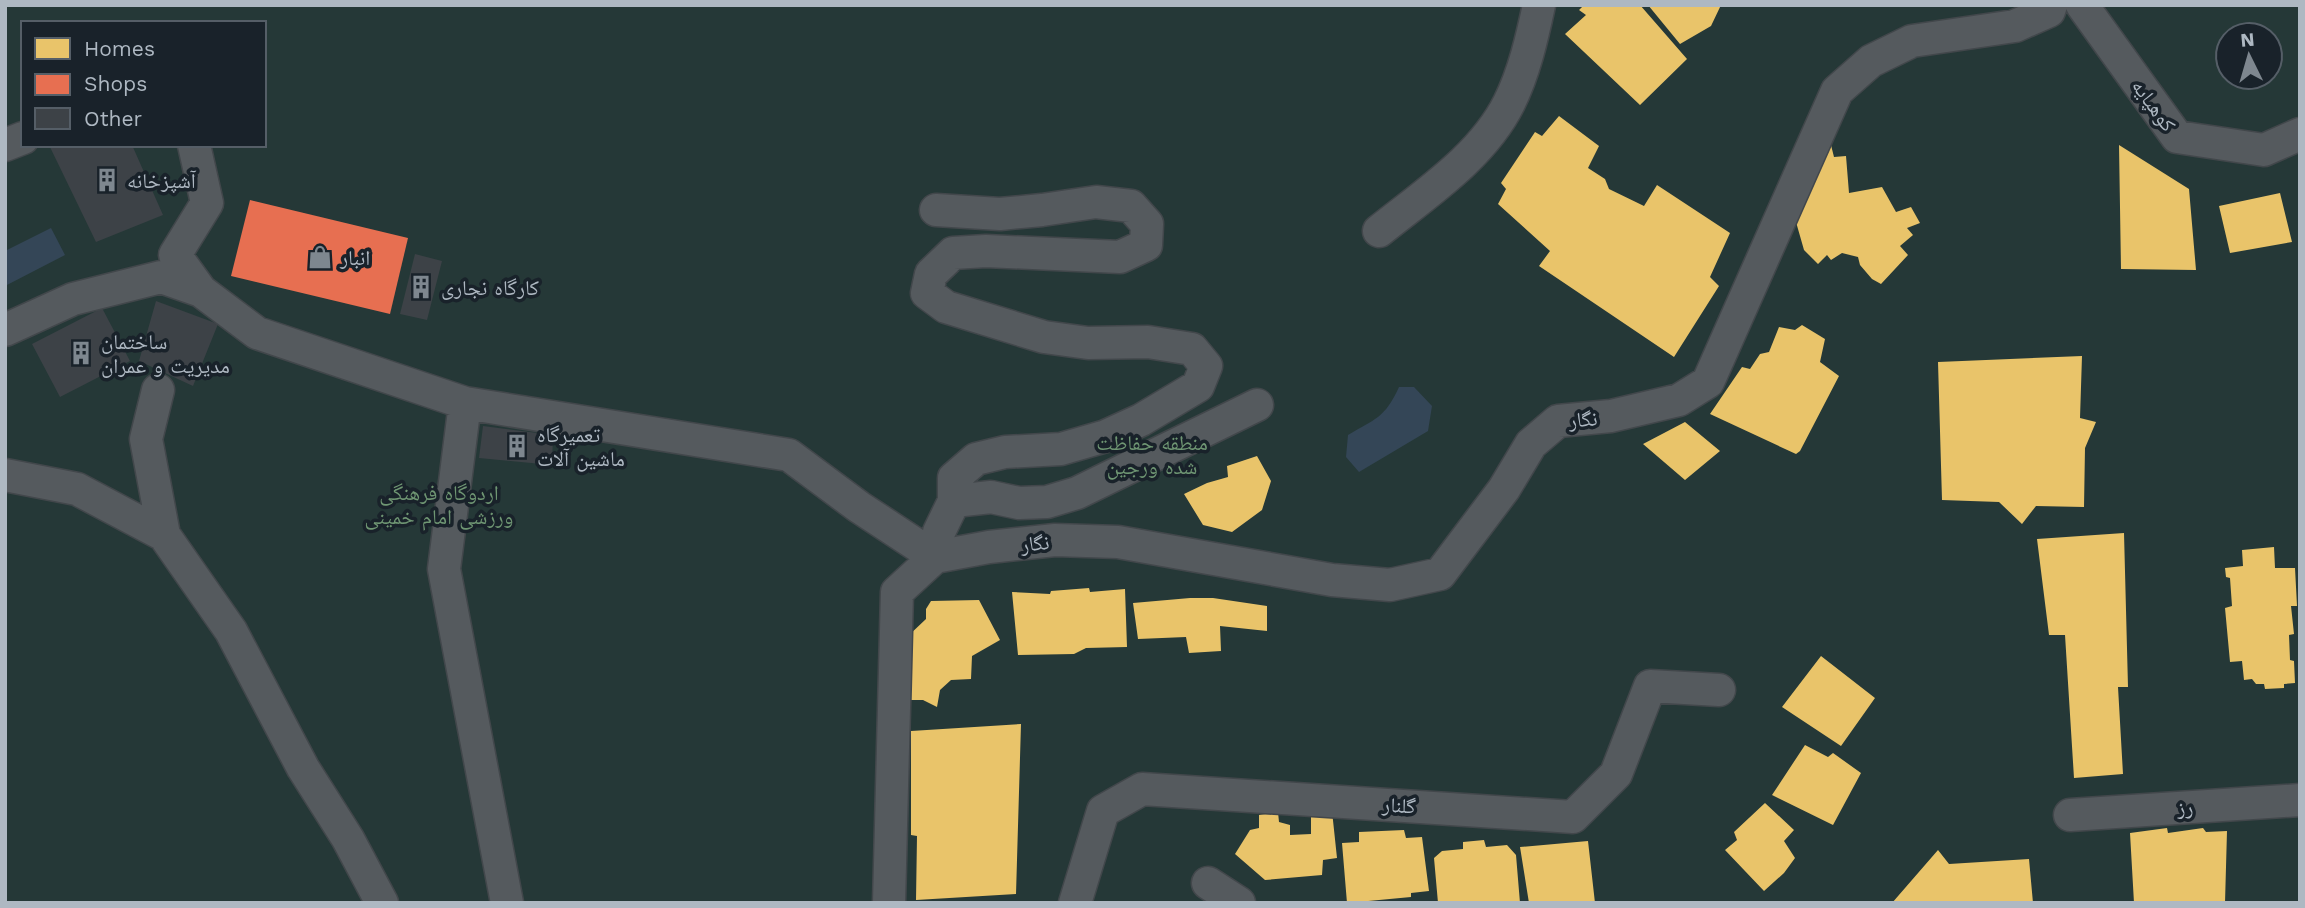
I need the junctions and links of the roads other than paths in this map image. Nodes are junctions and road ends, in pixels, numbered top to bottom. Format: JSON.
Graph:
{"nodes":[{"id":1,"x":1539,"y":5,"type":"edge"},
{"id":2,"x":2051,"y":5,"type":"edge"},
{"id":3,"x":2082,"y":5,"type":"edge"},
{"id":4,"x":2300,"y":134,"type":"edge"},
{"id":5,"x":194,"y":147,"type":"edge"},
{"id":6,"x":936,"y":210,"type":"dead end"},
{"id":7,"x":1379,"y":231,"type":"dead end"},
{"id":8,"x":201,"y":290,"type":"junction"},
{"id":9,"x":5,"y":330,"type":"edge"},
{"id":10,"x":158,"y":390,"type":"dead end"},
{"id":11,"x":465,"y":403,"type":"junction"},
{"id":12,"x":1257,"y":405,"type":"dead end"},
{"id":13,"x":5,"y":475,"type":"edge"},
{"id":14,"x":954,"y":500,"type":"junction"},
{"id":15,"x":163,"y":535,"type":"junction"},
{"id":16,"x":935,"y":557,"type":"junction"},
{"id":17,"x":1718,"y":690,"type":"dead end"},
{"id":18,"x":2300,"y":800,"type":"edge"},
{"id":19,"x":2070,"y":815,"type":"dead end"},
{"id":20,"x":1208,"y":883,"type":"dead end"},
{"id":21,"x":382,"y":903,"type":"edge"},
{"id":22,"x":507,"y":903,"type":"edge"},
{"id":23,"x":889,"y":903,"type":"edge"},
{"id":24,"x":1075,"y":903,"type":"edge"},
{"id":25,"x":1239,"y":903,"type":"edge"}],
"edges":[{"from":1,"to":7,"type":"street"},
{"from":2,"to":16,"type":"street","name":"نگار"},
{"from":3,"to":4,"type":"street","name":"کوهپایه"},
{"from":5,"to":8,"type":"street"},
{"from":6,"to":14,"type":"street"},
{"from":8,"to":9,"type":"street"},
{"from":8,"to":11,"type":"street"},
{"from":10,"to":15,"type":"street"},
{"from":11,"to":16,"type":"street"},
{"from":11,"to":22,"type":"street"},
{"from":12,"to":14,"type":"street","name":"نگار"},
{"from":13,"to":15,"type":"street"},
{"from":14,"to":16,"type":"street"},
{"from":15,"to":21,"type":"street"},
{"from":16,"to":23,"type":"street"},
{"from":17,"to":24,"type":"street","name":"گلنار"},
{"from":18,"to":19,"type":"street","name":"رز"},
{"from":20,"to":25,"type":"street"}]}
